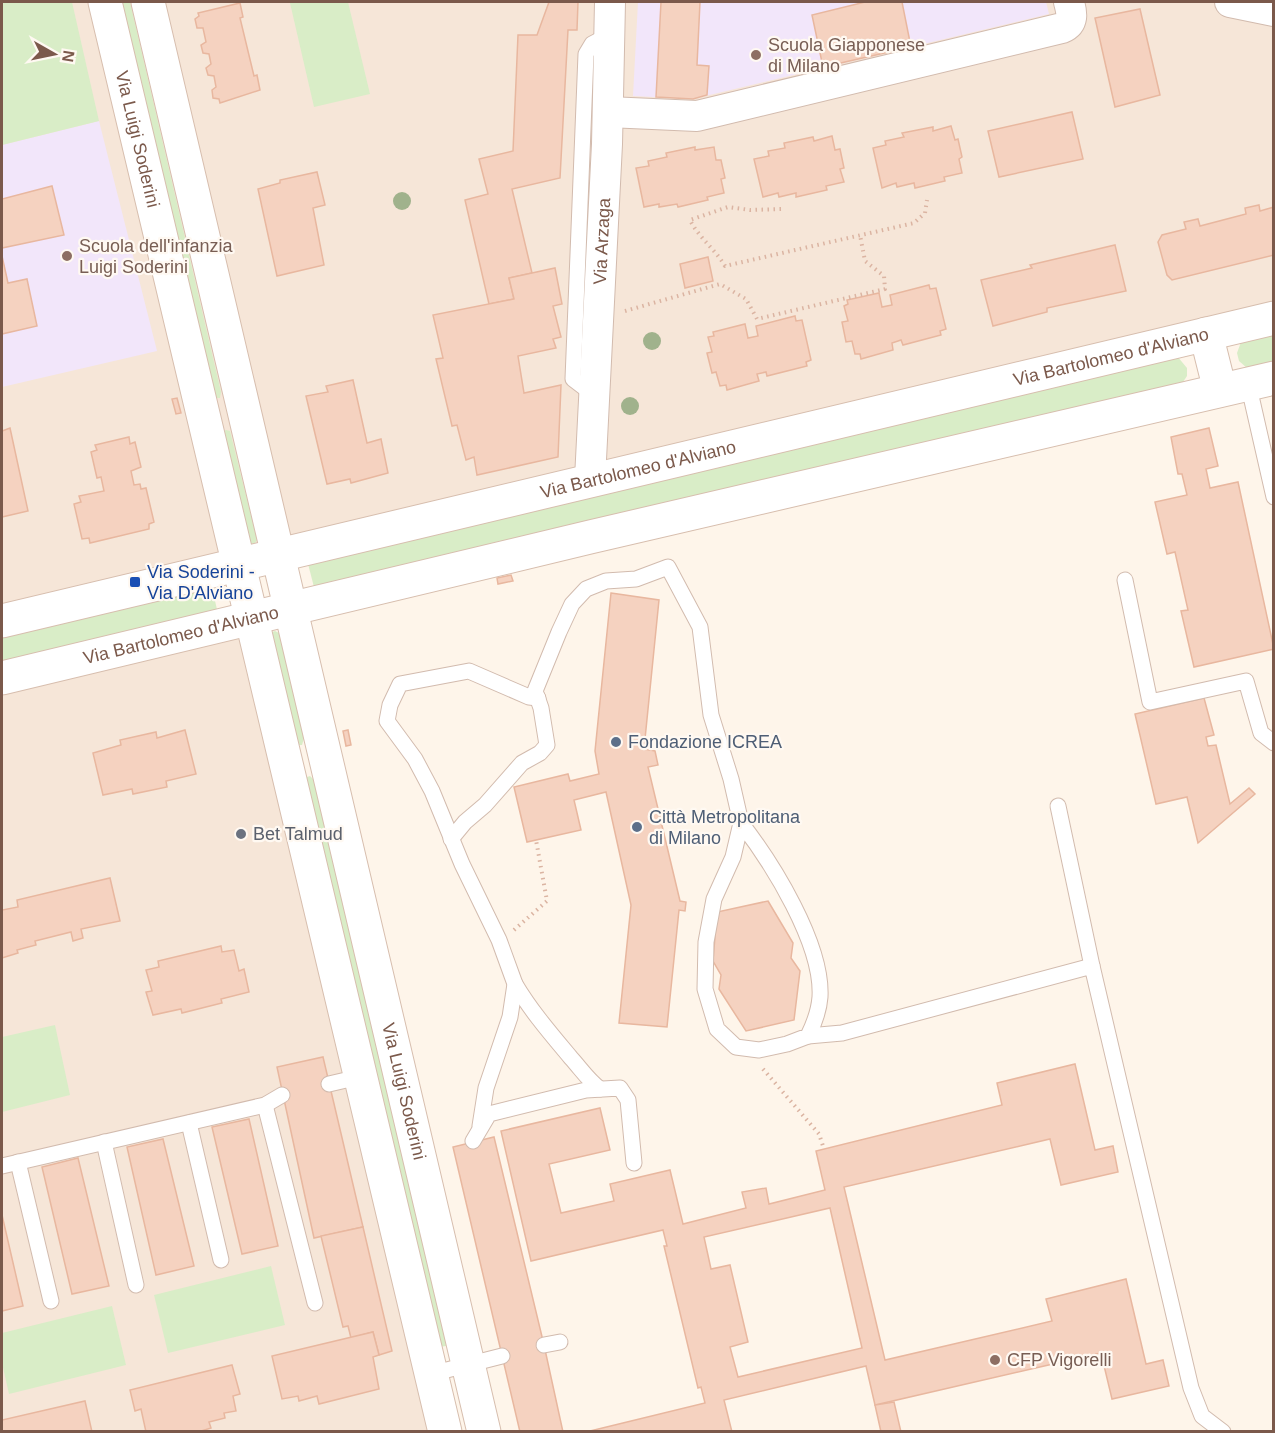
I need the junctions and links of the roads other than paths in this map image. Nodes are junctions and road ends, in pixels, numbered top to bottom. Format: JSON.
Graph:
{"nodes":[{"id":1,"x":105,"y":2,"type":"edge"},
{"id":2,"x":148,"y":2,"type":"edge"},
{"id":3,"x":610,"y":2,"type":"edge"},
{"id":4,"x":1069,"y":2,"type":"edge"},
{"id":5,"x":1230,"y":2,"type":"edge"},
{"id":6,"x":1274,"y":11,"type":"edge"},
{"id":7,"x":609,"y":35,"type":"junction"},
{"id":8,"x":608,"y":112,"type":"junction"},
{"id":9,"x":1274,"y":318,"type":"edge"},
{"id":10,"x":1206,"y":334,"type":"junction"},
{"id":11,"x":1247,"y":384,"type":"edge"},
{"id":12,"x":594,"y":394,"type":"junction"},
{"id":13,"x":221,"y":411,"type":"junction"},
{"id":14,"x":590,"y":480,"type":"junction"},
{"id":15,"x":1274,"y":497,"type":"edge"},
{"id":16,"x":279,"y":555,"type":"junction"},
{"id":17,"x":239,"y":564,"type":"junction"},
{"id":18,"x":1125,"y":580,"type":"dead end"},
{"id":19,"x":292,"y":608,"type":"junction"},
{"id":20,"x":252,"y":619,"type":"junction"},
{"id":21,"x":2,"y":621,"type":"edge"},
{"id":22,"x":2,"y":678,"type":"edge"},
{"id":23,"x":538,"y":699,"type":"junction"},
{"id":24,"x":1274,"y":743,"type":"edge"},
{"id":25,"x":324,"y":750,"type":"junction"},
{"id":26,"x":285,"y":761,"type":"junction"},
{"id":27,"x":1058,"y":806,"type":"dead end"},
{"id":28,"x":741,"y":823,"type":"junction"},
{"id":29,"x":451,"y":839,"type":"junction"},
{"id":30,"x":1092,"y":966,"type":"junction"},
{"id":31,"x":515,"y":984,"type":"junction"},
{"id":32,"x":808,"y":1036,"type":"junction"},
{"id":33,"x":600,"y":1089,"type":"junction"},
{"id":34,"x":282,"y":1095,"type":"dead end"},
{"id":35,"x":265,"y":1105,"type":"junction"},
{"id":36,"x":189,"y":1123,"type":"junction"},
{"id":37,"x":480,"y":1126,"type":"junction"},
{"id":38,"x":104,"y":1142,"type":"junction"},
{"id":39,"x":473,"y":1142,"type":"dead end"},
{"id":40,"x":18,"y":1162,"type":"junction"},
{"id":41,"x":634,"y":1162,"type":"dead end"},
{"id":42,"x":2,"y":1166,"type":"edge"},
{"id":43,"x":221,"y":1260,"type":"dead end"},
{"id":44,"x":136,"y":1285,"type":"dead end"},
{"id":45,"x":51,"y":1301,"type":"dead end"},
{"id":46,"x":315,"y":1303,"type":"dead end"},
{"id":47,"x":560,"y":1342,"type":"dead end"},
{"id":48,"x":544,"y":1346,"type":"dead end"},
{"id":49,"x":502,"y":1356,"type":"dead end"},
{"id":50,"x":468,"y":1365,"type":"junction"},
{"id":51,"x":431,"y":1374,"type":"junction"},
{"id":52,"x":445,"y":1431,"type":"edge"},
{"id":53,"x":484,"y":1431,"type":"edge"},
{"id":54,"x":1223,"y":1431,"type":"edge"}],
"edges":[{"from":1,"to":13,"type":"street","name":"Via Luigi Soderini"},
{"from":2,"to":13,"type":"street","name":"Via Luigi Soderini"},
{"from":3,"to":7,"type":"street","name":"Via Arzaga"},
{"from":4,"to":8,"type":"street"},
{"from":5,"to":6,"type":"street"},
{"from":7,"to":8,"type":"street","name":"Via Arzaga"},
{"from":7,"to":12,"type":"lane"},
{"from":8,"to":12,"type":"street","name":"Via Arzaga"},
{"from":9,"to":10,"type":"street","name":"Via Bartolomeo d'Alviano"},
{"from":10,"to":11,"type":"street"},
{"from":10,"to":14,"type":"street","name":"Via Bartolomeo d'Alviano"},
{"from":11,"to":15,"type":"lane"},
{"from":11,"to":19,"type":"street","name":"Via Bartolomeo d'Alviano"},
{"from":12,"to":14,"type":"street","name":"Via Arzaga"},
{"from":13,"to":16,"type":"street","name":"Via Luigi Soderini"},
{"from":13,"to":17,"type":"street","name":"Via Luigi Soderini"},
{"from":14,"to":16,"type":"street","name":"Via Bartolomeo d'Alviano"},
{"from":16,"to":17,"type":"street","name":"Via Bartolomeo d'Alviano"},
{"from":16,"to":19,"type":"street","name":"Via Luigi Soderini"},
{"from":17,"to":20,"type":"street","name":"Via Luigi Soderini"},
{"from":17,"to":21,"type":"street","name":"Via Bartolomeo d'Alviano"},
{"from":18,"to":24,"type":"lane"},
{"from":19,"to":20,"type":"street","name":"Via Bartolomeo d'Alviano"},
{"from":19,"to":25,"type":"street","name":"Via Luigi Soderini"},
{"from":20,"to":22,"type":"street","name":"Via Bartolomeo d'Alviano"},
{"from":20,"to":26,"type":"street","name":"Via Luigi Soderini"},
{"from":23,"to":28,"type":"lane"},
{"from":23,"to":29,"type":"lane"},
{"from":23,"to":29,"type":"lane"},
{"from":25,"to":26,"type":"lane"},
{"from":25,"to":50,"type":"street","name":"Via Luigi Soderini"},
{"from":26,"to":51,"type":"street","name":"Via Luigi Soderini"},
{"from":27,"to":30,"type":"lane"},
{"from":28,"to":32,"type":"lane"},
{"from":28,"to":32,"type":"lane"},
{"from":29,"to":31,"type":"lane"},
{"from":30,"to":32,"type":"lane"},
{"from":30,"to":54,"type":"lane"},
{"from":31,"to":33,"type":"lane"},
{"from":31,"to":37,"type":"lane"},
{"from":33,"to":37,"type":"lane"},
{"from":33,"to":41,"type":"lane"},
{"from":34,"to":35,"type":"lane"},
{"from":35,"to":36,"type":"lane"},
{"from":35,"to":46,"type":"lane"},
{"from":36,"to":38,"type":"lane"},
{"from":36,"to":43,"type":"lane"},
{"from":37,"to":39,"type":"lane"},
{"from":38,"to":40,"type":"lane"},
{"from":38,"to":44,"type":"lane"},
{"from":40,"to":42,"type":"lane"},
{"from":40,"to":45,"type":"lane"},
{"from":47,"to":48,"type":"lane"},
{"from":49,"to":50,"type":"lane"},
{"from":50,"to":51,"type":"lane"},
{"from":50,"to":53,"type":"street","name":"Via Luigi Soderini"},
{"from":51,"to":52,"type":"street","name":"Via Luigi Soderini"}]}
